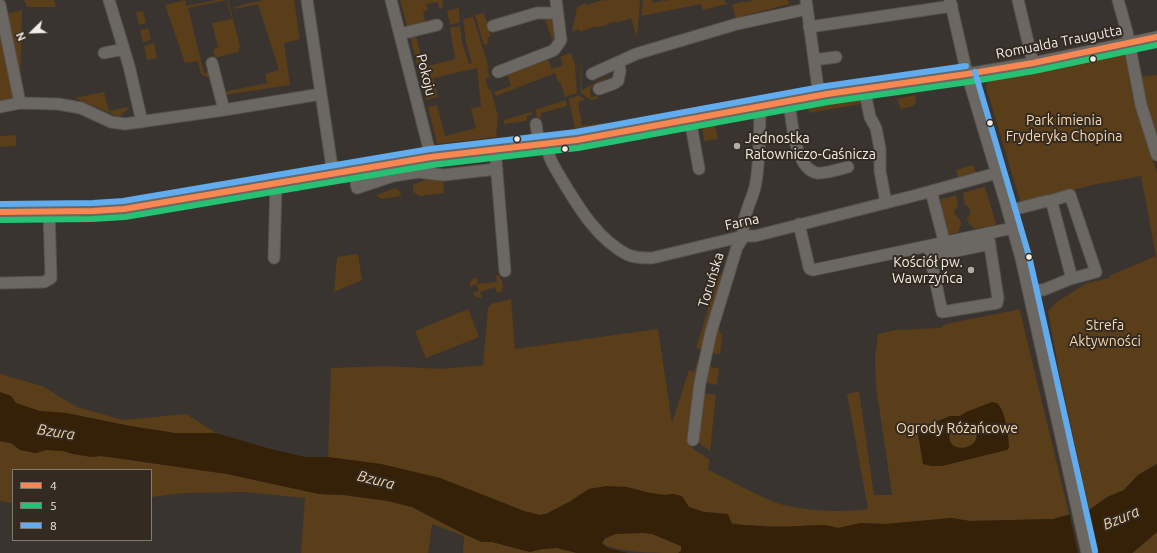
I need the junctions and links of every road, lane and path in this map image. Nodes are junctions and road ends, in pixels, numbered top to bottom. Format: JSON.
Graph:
{"nodes":[{"id":1,"x":110,"y":0,"type":"edge"},
{"id":2,"x":307,"y":0,"type":"edge"},
{"id":3,"x":392,"y":0,"type":"edge"},
{"id":4,"x":556,"y":0,"type":"edge"},
{"id":5,"x":1018,"y":0,"type":"edge"},
{"id":6,"x":1118,"y":0,"type":"edge"},
{"id":7,"x":951,"y":3,"type":"edge"},
{"id":8,"x":806,"y":4,"type":"edge"},
{"id":9,"x":0,"y":5,"type":"edge"},
{"id":10,"x":557,"y":13,"type":"junction"},
{"id":11,"x":437,"y":25,"type":"dead end"},
{"id":12,"x":493,"y":26,"type":"dead end"},
{"id":13,"x":810,"y":27,"type":"junction"},
{"id":14,"x":400,"y":34,"type":"junction"},
{"id":15,"x":1157,"y":38,"type":"edge"},
{"id":16,"x":1129,"y":43,"type":"junction"},
{"id":17,"x":124,"y":49,"type":"junction"},
{"id":18,"x":104,"y":53,"type":"dead end"},
{"id":19,"x":836,"y":57,"type":"dead end"},
{"id":20,"x":814,"y":60,"type":"junction"},
{"id":21,"x":619,"y":62,"type":"junction"},
{"id":22,"x":212,"y":63,"type":"dead end"},
{"id":23,"x":1033,"y":63,"type":"junction"},
{"id":24,"x":498,"y":72,"type":"dead end"},
{"id":25,"x":592,"y":74,"type":"dead end"},
{"id":26,"x":967,"y":74,"type":"junction"},
{"id":27,"x":599,"y":88,"type":"dead end"},
{"id":28,"x":864,"y":88,"type":"junction"},
{"id":29,"x":321,"y":94,"type":"junction"},
{"id":30,"x":819,"y":96,"type":"junction"},
{"id":31,"x":789,"y":101,"type":"junction"},
{"id":32,"x":20,"y":104,"type":"junction"},
{"id":33,"x":0,"y":107,"type":"edge"},
{"id":34,"x":759,"y":107,"type":"junction"},
{"id":35,"x":224,"y":110,"type":"junction"},
{"id":36,"x":690,"y":119,"type":"junction"},
{"id":37,"x":142,"y":122,"type":"junction"},
{"id":38,"x":536,"y":124,"type":"dead end"},
{"id":39,"x":543,"y":144,"type":"junction"},
{"id":40,"x":495,"y":149,"type":"junction"},
{"id":41,"x":1157,"y":155,"type":"edge"},
{"id":42,"x":431,"y":157,"type":"junction"},
{"id":43,"x":848,"y":167,"type":"dead end"},
{"id":44,"x":497,"y":169,"type":"junction"},
{"id":45,"x":699,"y":169,"type":"dead end"},
{"id":46,"x":354,"y":170,"type":"junction"},
{"id":47,"x":997,"y":173,"type":"junction"},
{"id":48,"x":333,"y":174,"type":"junction"},
{"id":49,"x":276,"y":184,"type":"junction"},
{"id":50,"x":932,"y":191,"type":"junction"},
{"id":51,"x":1050,"y":201,"type":"junction"},
{"id":52,"x":886,"y":204,"type":"junction"},
{"id":53,"x":1006,"y":204,"type":"junction"},
{"id":54,"x":0,"y":212,"type":"edge"},
{"id":55,"x":49,"y":212,"type":"junction"},
{"id":56,"x":799,"y":224,"type":"junction"},
{"id":57,"x":1013,"y":228,"type":"junction"},
{"id":58,"x":744,"y":236,"type":"junction"},
{"id":59,"x":989,"y":239,"type":"junction"},
{"id":60,"x":943,"y":243,"type":"junction"},
{"id":61,"x":931,"y":251,"type":"junction"},
{"id":62,"x":274,"y":258,"type":"dead end"},
{"id":63,"x":505,"y":271,"type":"dead end"},
{"id":64,"x":1070,"y":279,"type":"junction"},
{"id":65,"x":1,"y":283,"type":"edge"},
{"id":66,"x":1029,"y":290,"type":"junction"},
{"id":67,"x":693,"y":440,"type":"dead end"},
{"id":68,"x":1087,"y":553,"type":"edge"}],
"edges":[{"from":1,"to":17,"type":"street"},
{"from":2,"to":29,"type":"street"},
{"from":3,"to":14,"type":"street","name":"Pokoju"},
{"from":4,"to":10,"type":"street"},
{"from":5,"to":23,"type":"street"},
{"from":6,"to":16,"type":"street"},
{"from":7,"to":13,"type":"street"},
{"from":7,"to":26,"type":"street"},
{"from":8,"to":13,"type":"street"},
{"from":8,"to":21,"type":"street"},
{"from":9,"to":32,"type":"street"},
{"from":10,"to":12,"type":"street"},
{"from":10,"to":24,"type":"street"},
{"from":11,"to":14,"type":"street"},
{"from":13,"to":20,"type":"street"},
{"from":14,"to":42,"type":"street","name":"Pokoju"},
{"from":15,"to":16,"type":"street","name":"Romualda Traugutta"},
{"from":16,"to":23,"type":"street","name":"Romualda Traugutta"},
{"from":16,"to":41,"type":"street"},
{"from":17,"to":18,"type":"street"},
{"from":17,"to":37,"type":"street"},
{"from":19,"to":20,"type":"street"},
{"from":20,"to":30,"type":"street"},
{"from":21,"to":25,"type":"street"},
{"from":21,"to":27,"type":"street"},
{"from":22,"to":35,"type":"street"},
{"from":23,"to":26,"type":"street","name":"Romualda Traugutta"},
{"from":26,"to":28,"type":"street","name":"Romualda Traugutta"},
{"from":26,"to":47,"type":"street"},
{"from":28,"to":30,"type":"street","name":"Romualda Traugutta"},
{"from":28,"to":52,"type":"street"},
{"from":29,"to":35,"type":"street"},
{"from":29,"to":48,"type":"street"},
{"from":30,"to":31,"type":"street","name":"Romualda Traugutta"},
{"from":31,"to":34,"type":"street","name":"Romualda Traugutta"},
{"from":31,"to":43,"type":"street"},
{"from":32,"to":33,"type":"street"},
{"from":32,"to":37,"type":"street"},
{"from":34,"to":36,"type":"street","name":"Romualda Traugutta"},
{"from":34,"to":58,"type":"street","name":"Toruńska"},
{"from":35,"to":37,"type":"street"},
{"from":36,"to":39,"type":"street","name":"Romualda Traugutta"},
{"from":36,"to":45,"type":"street"},
{"from":38,"to":39,"type":"street","name":"Farna"},
{"from":39,"to":40,"type":"street","name":"Romualda Traugutta"},
{"from":39,"to":58,"type":"street","name":"Farna"},
{"from":40,"to":42,"type":"street","name":"Romualda Traugutta"},
{"from":40,"to":44,"type":"street"},
{"from":42,"to":46,"type":"street","name":"Romualda Traugutta"},
{"from":44,"to":46,"type":"street"},
{"from":44,"to":63,"type":"street"},
{"from":46,"to":48,"type":"street","name":"Romualda Traugutta"},
{"from":47,"to":50,"type":"street","name":"Farna"},
{"from":47,"to":53,"type":"street"},
{"from":48,"to":49,"type":"street","name":"Romualda Traugutta"},
{"from":49,"to":55,"type":"street","name":"Romualda Traugutta"},
{"from":49,"to":62,"type":"street"},
{"from":50,"to":52,"type":"street","name":"Farna"},
{"from":50,"to":60,"type":"street"},
{"from":51,"to":53,"type":"street"},
{"from":51,"to":64,"type":"street"},
{"from":51,"to":64,"type":"street"},
{"from":52,"to":56,"type":"street","name":"Farna"},
{"from":53,"to":57,"type":"street"},
{"from":54,"to":55,"type":"street","name":"Romualda Traugutta"},
{"from":55,"to":65,"type":"street"},
{"from":56,"to":58,"type":"street","name":"Farna"},
{"from":56,"to":61,"type":"street"},
{"from":57,"to":59,"type":"street"},
{"from":57,"to":66,"type":"street"},
{"from":58,"to":67,"type":"street","name":"Toruńska"},
{"from":59,"to":60,"type":"street"},
{"from":59,"to":61,"type":"street"},
{"from":59,"to":61,"type":"street"},
{"from":60,"to":61,"type":"street"},
{"from":64,"to":66,"type":"street"},
{"from":66,"to":68,"type":"street"}]}
